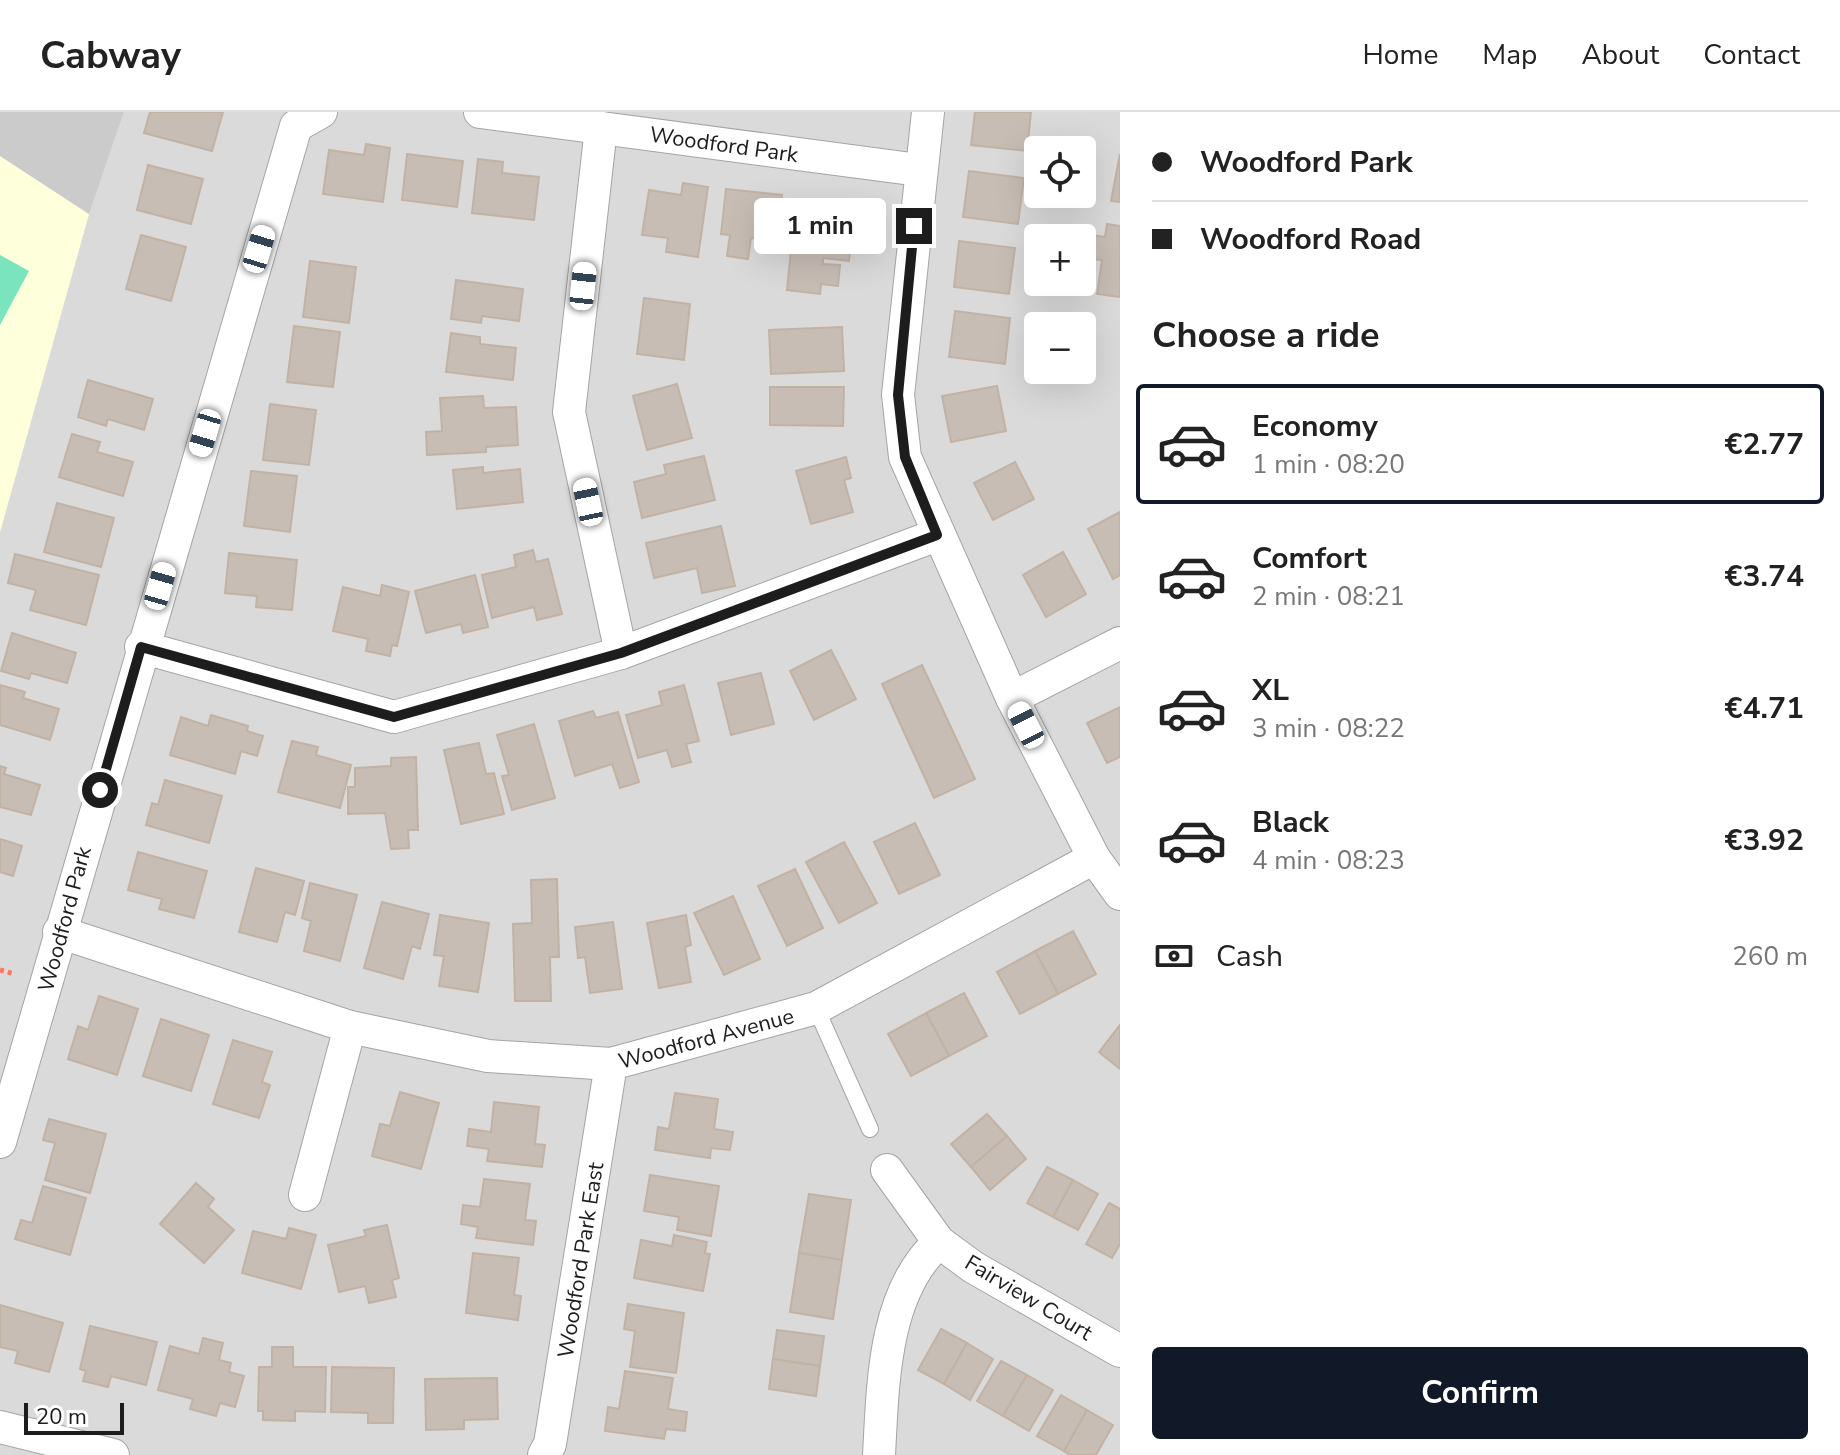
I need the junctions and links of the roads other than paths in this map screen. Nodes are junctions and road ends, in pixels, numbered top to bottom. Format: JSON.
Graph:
{"nodes":[{"id":1,"x":321,"y":112,"type":"edge"},
{"id":2,"x":480,"y":112,"type":"edge"},
{"id":3,"x":928,"y":112,"type":"edge"},
{"id":4,"x":601,"y":128,"type":"junction"},
{"id":5,"x":919,"y":170,"type":"junction"},
{"id":6,"x":937,"y":535,"type":"junction"},
{"id":7,"x":1120,"y":643,"type":"edge"},
{"id":8,"x":141,"y":647,"type":"junction"},
{"id":9,"x":621,"y":653,"type":"junction"},
{"id":10,"x":1012,"y":698,"type":"junction"},
{"id":11,"x":1094,"y":858,"type":"junction"},
{"id":12,"x":1120,"y":894,"type":"edge"},
{"id":13,"x":59,"y":932,"type":"junction"},
{"id":14,"x":816,"y":1008,"type":"junction"},
{"id":15,"x":350,"y":1027,"type":"junction"},
{"id":16,"x":611,"y":1064,"type":"junction"},
{"id":17,"x":870,"y":1129,"type":"dead end"},
{"id":18,"x":0,"y":1142,"type":"edge"},
{"id":19,"x":887,"y":1170,"type":"dead end"},
{"id":20,"x":305,"y":1195,"type":"dead end"},
{"id":21,"x":939,"y":1242,"type":"junction"},
{"id":22,"x":1120,"y":1351,"type":"edge"},
{"id":23,"x":0,"y":1427,"type":"edge"},
{"id":24,"x":113,"y":1455,"type":"edge"},
{"id":25,"x":544,"y":1455,"type":"edge"},
{"id":26,"x":879,"y":1455,"type":"edge"}],
"edges":[{"from":1,"to":8,"type":"street","name":"Woodford Park"},
{"from":2,"to":4,"type":"street","name":"Woodford Park"},
{"from":3,"to":5,"type":"street"},
{"from":4,"to":5,"type":"street","name":"Woodford Park"},
{"from":4,"to":9,"type":"street"},
{"from":5,"to":6,"type":"street"},
{"from":6,"to":9,"type":"street"},
{"from":6,"to":10,"type":"street"},
{"from":7,"to":10,"type":"street"},
{"from":8,"to":9,"type":"street"},
{"from":8,"to":13,"type":"street","name":"Woodford Park"},
{"from":10,"to":11,"type":"street"},
{"from":11,"to":12,"type":"street"},
{"from":11,"to":14,"type":"street","name":"Woodford Avenue"},
{"from":13,"to":15,"type":"street","name":"Woodford Avenue"},
{"from":13,"to":18,"type":"street","name":"Woodford Park"},
{"from":14,"to":16,"type":"street","name":"Woodford Avenue"},
{"from":14,"to":17,"type":"lane"},
{"from":15,"to":16,"type":"street","name":"Woodford Avenue"},
{"from":15,"to":20,"type":"street"},
{"from":16,"to":25,"type":"street","name":"Woodford Park East"},
{"from":19,"to":21,"type":"street","name":"Fairview Court"},
{"from":21,"to":22,"type":"street","name":"Fairview Court"},
{"from":21,"to":26,"type":"street"},
{"from":23,"to":24,"type":"street"}]}
